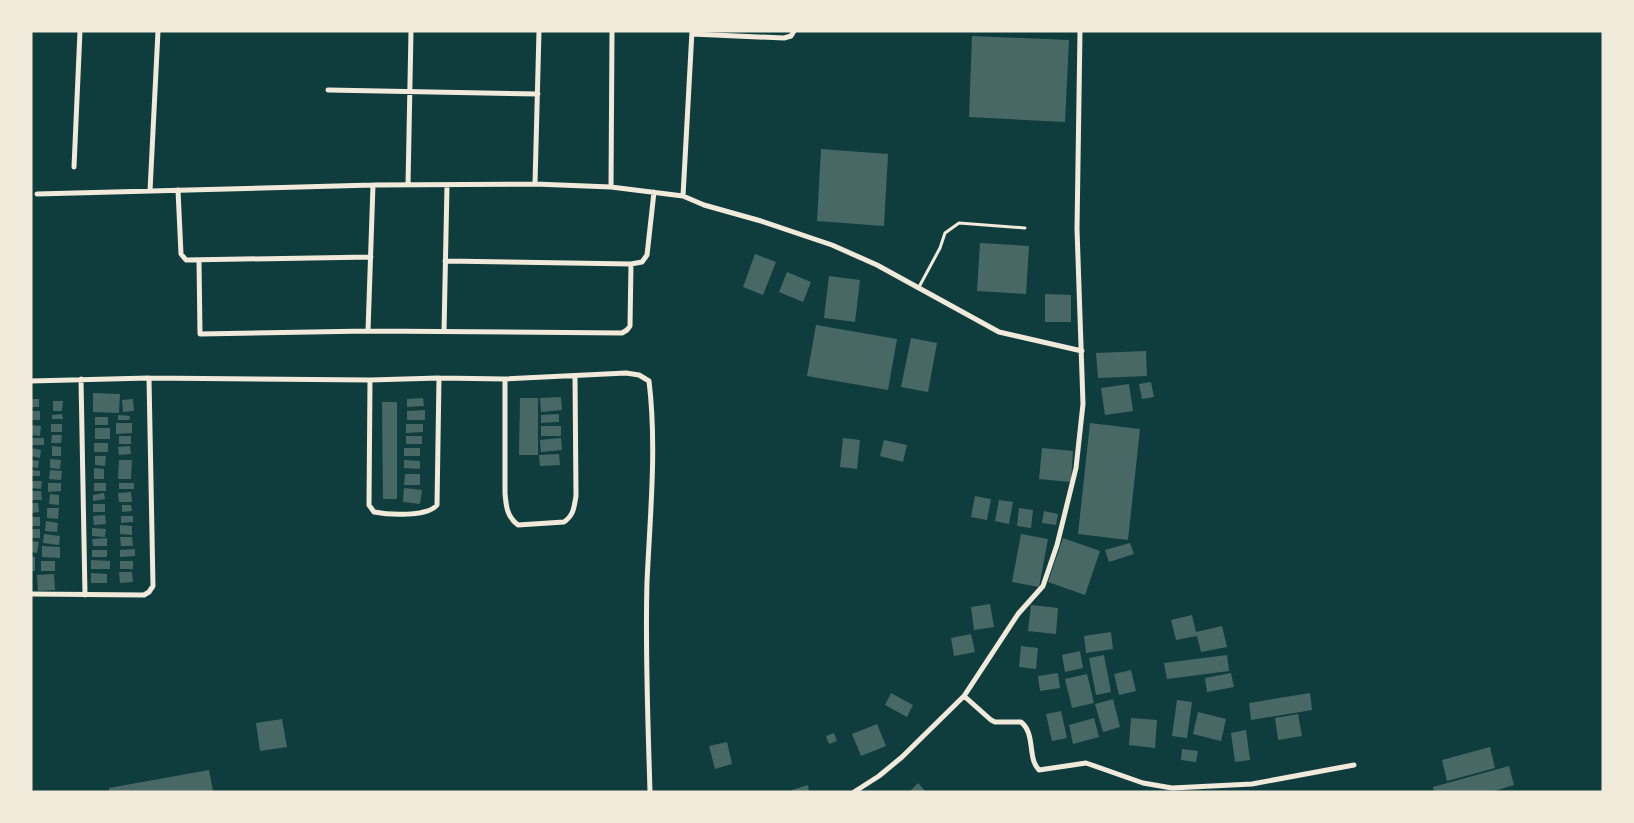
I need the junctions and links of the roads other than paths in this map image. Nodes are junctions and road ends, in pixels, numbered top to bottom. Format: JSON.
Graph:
{"nodes":[{"id":1,"x":80,"y":31,"type":"edge"},
{"id":2,"x":158,"y":31,"type":"edge"},
{"id":3,"x":411,"y":31,"type":"edge"},
{"id":4,"x":539,"y":31,"type":"edge"},
{"id":5,"x":612,"y":31,"type":"edge"},
{"id":6,"x":794,"y":31,"type":"edge"},
{"id":7,"x":1080,"y":31,"type":"edge"},
{"id":8,"x":692,"y":33,"type":"edge"},
{"id":9,"x":328,"y":90,"type":"dead end"},
{"id":10,"x":410,"y":92,"type":"junction"},
{"id":11,"x":538,"y":94,"type":"junction"},
{"id":12,"x":74,"y":167,"type":"dead end"},
{"id":13,"x":535,"y":184,"type":"junction"},
{"id":14,"x":373,"y":185,"type":"junction"},
{"id":15,"x":408,"y":185,"type":"junction"},
{"id":16,"x":447,"y":185,"type":"junction"},
{"id":17,"x":611,"y":187,"type":"junction"},
{"id":18,"x":178,"y":190,"type":"junction"},
{"id":19,"x":150,"y":191,"type":"junction"},
{"id":20,"x":654,"y":192,"type":"junction"},
{"id":21,"x":37,"y":194,"type":"dead end"},
{"id":22,"x":683,"y":196,"type":"junction"},
{"id":23,"x":1025,"y":228,"type":"dead end"},
{"id":24,"x":371,"y":258,"type":"junction"},
{"id":25,"x":199,"y":260,"type":"junction"},
{"id":26,"x":445,"y":261,"type":"junction"},
{"id":27,"x":631,"y":264,"type":"junction"},
{"id":28,"x":919,"y":287,"type":"junction"},
{"id":29,"x":368,"y":331,"type":"junction"},
{"id":30,"x":444,"y":332,"type":"junction"},
{"id":31,"x":1082,"y":351,"type":"junction"},
{"id":32,"x":575,"y":376,"type":"junction"},
{"id":33,"x":149,"y":378,"type":"junction"},
{"id":34,"x":440,"y":378,"type":"junction"},
{"id":35,"x":81,"y":379,"type":"junction"},
{"id":36,"x":505,"y":379,"type":"junction"},
{"id":37,"x":31,"y":380,"type":"edge"},
{"id":38,"x":370,"y":380,"type":"junction"},
{"id":39,"x":31,"y":594,"type":"edge"},
{"id":40,"x":85,"y":595,"type":"junction"},
{"id":41,"x":964,"y":696,"type":"junction"},
{"id":42,"x":1354,"y":765,"type":"dead end"},
{"id":43,"x":650,"y":792,"type":"edge"},
{"id":44,"x":854,"y":792,"type":"edge"}],
"edges":[{"from":1,"to":12,"type":"street"},
{"from":2,"to":19,"type":"street"},
{"from":3,"to":10,"type":"street"},
{"from":4,"to":11,"type":"street"},
{"from":5,"to":17,"type":"street"},
{"from":6,"to":8,"type":"street"},
{"from":7,"to":31,"type":"street"},
{"from":8,"to":22,"type":"street"},
{"from":9,"to":10,"type":"street"},
{"from":10,"to":11,"type":"street"},
{"from":10,"to":15,"type":"street"},
{"from":11,"to":13,"type":"street"},
{"from":13,"to":16,"type":"street"},
{"from":13,"to":17,"type":"street"},
{"from":14,"to":15,"type":"street"},
{"from":14,"to":18,"type":"street"},
{"from":14,"to":24,"type":"street"},
{"from":15,"to":16,"type":"street"},
{"from":16,"to":26,"type":"street"},
{"from":17,"to":20,"type":"street"},
{"from":18,"to":19,"type":"street"},
{"from":18,"to":25,"type":"street"},
{"from":19,"to":21,"type":"street"},
{"from":20,"to":22,"type":"street"},
{"from":20,"to":27,"type":"street"},
{"from":22,"to":28,"type":"street"},
{"from":23,"to":28,"type":"lane"},
{"from":24,"to":25,"type":"street"},
{"from":24,"to":29,"type":"street"},
{"from":25,"to":29,"type":"street"},
{"from":26,"to":27,"type":"street"},
{"from":26,"to":30,"type":"street"},
{"from":27,"to":30,"type":"street"},
{"from":28,"to":31,"type":"street"},
{"from":29,"to":30,"type":"street"},
{"from":31,"to":41,"type":"street"},
{"from":32,"to":36,"type":"street"},
{"from":32,"to":36,"type":"street"},
{"from":32,"to":43,"type":"street"},
{"from":33,"to":35,"type":"street"},
{"from":33,"to":38,"type":"street"},
{"from":33,"to":40,"type":"street"},
{"from":34,"to":36,"type":"street"},
{"from":34,"to":38,"type":"street"},
{"from":34,"to":38,"type":"street"},
{"from":35,"to":37,"type":"street"},
{"from":35,"to":40,"type":"street"},
{"from":39,"to":40,"type":"street"},
{"from":41,"to":42,"type":"street"},
{"from":41,"to":44,"type":"street"}]}
